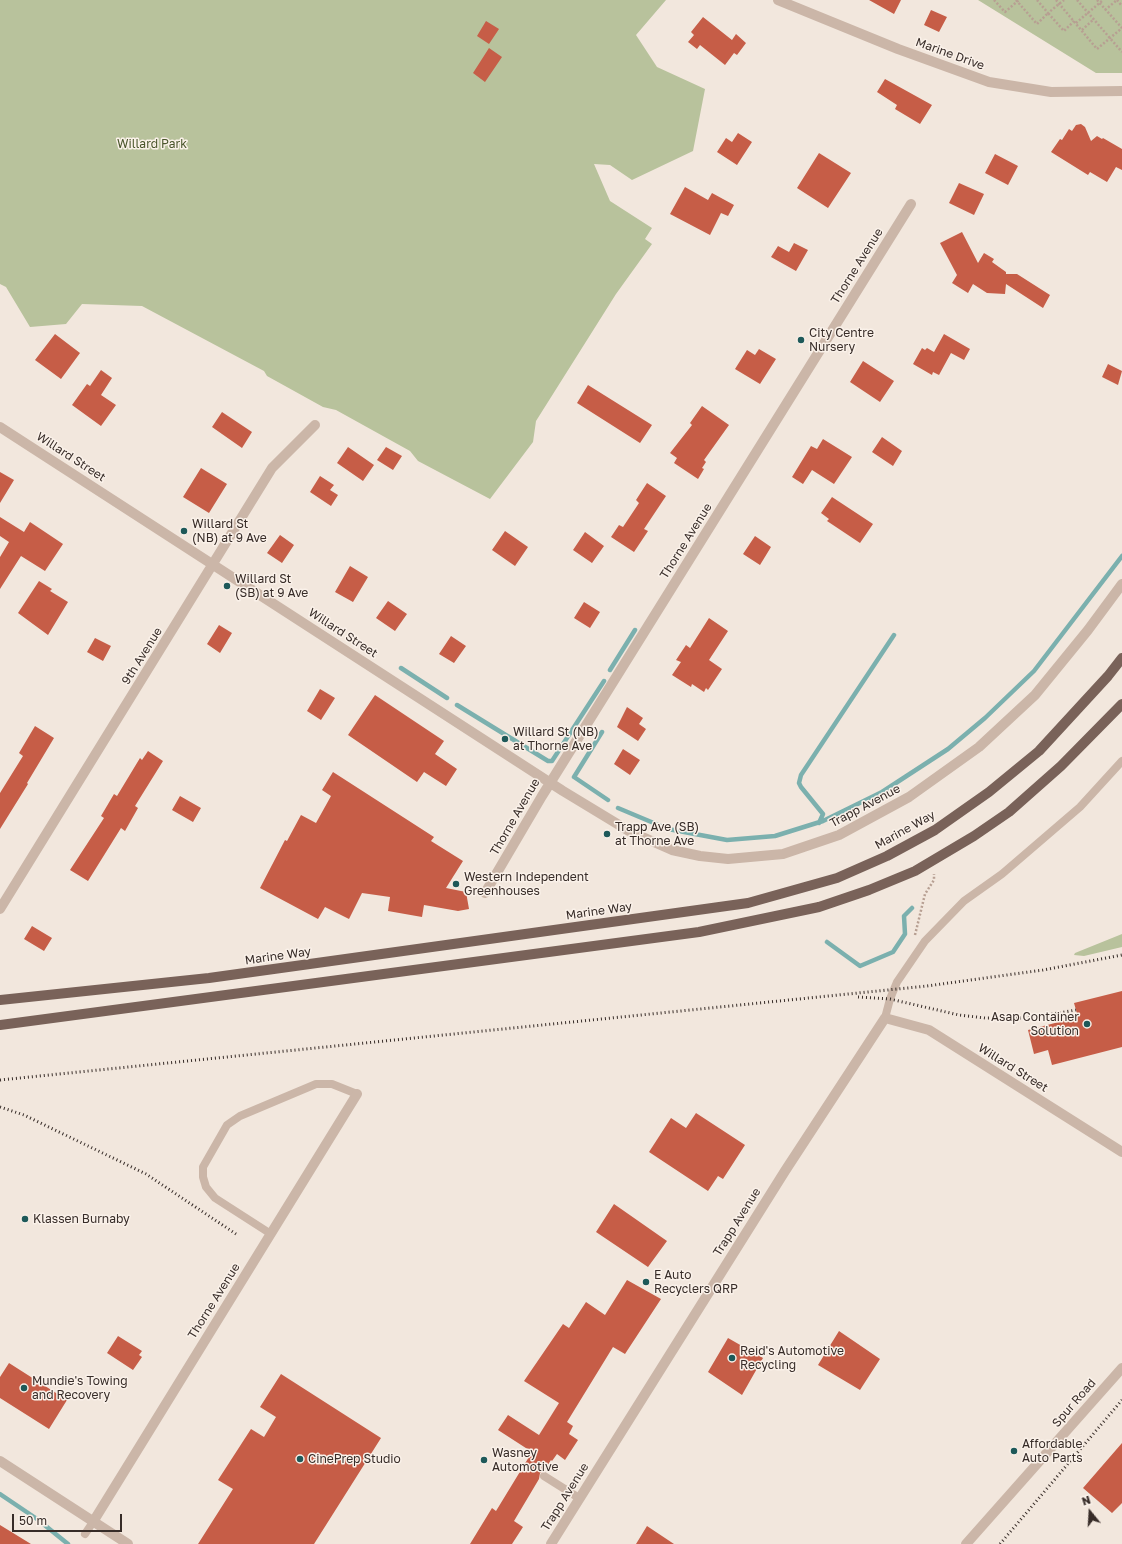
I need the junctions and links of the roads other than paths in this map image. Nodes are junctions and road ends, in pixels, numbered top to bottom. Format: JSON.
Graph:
{"nodes":[{"id":1,"x":778,"y":0,"type":"edge"},
{"id":2,"x":1122,"y":91,"type":"edge"},
{"id":3,"x":911,"y":204,"type":"dead end"},
{"id":4,"x":315,"y":425,"type":"dead end"},
{"id":5,"x":0,"y":427,"type":"edge"},
{"id":6,"x":213,"y":564,"type":"junction"},
{"id":7,"x":1122,"y":584,"type":"edge"},
{"id":8,"x":1122,"y":658,"type":"edge"},
{"id":9,"x":1122,"y":704,"type":"edge"},
{"id":10,"x":1122,"y":761,"type":"edge"},
{"id":11,"x":551,"y":782,"type":"junction"},
{"id":12,"x":485,"y":893,"type":"dead end"},
{"id":13,"x":0,"y":909,"type":"edge"},
{"id":14,"x":0,"y":1000,"type":"edge"},
{"id":15,"x":885,"y":1018,"type":"junction"},
{"id":16,"x":0,"y":1025,"type":"edge"},
{"id":17,"x":357,"y":1094,"type":"joint"},
{"id":18,"x":1122,"y":1152,"type":"edge"},
{"id":19,"x":271,"y":1234,"type":"junction"},
{"id":20,"x":1122,"y":1368,"type":"edge"},
{"id":21,"x":0,"y":1461,"type":"edge"},
{"id":22,"x":544,"y":1476,"type":"dead end"},
{"id":23,"x":579,"y":1498,"type":"junction"},
{"id":24,"x":93,"y":1522,"type":"junction"},
{"id":25,"x":85,"y":1534,"type":"dead end"},
{"id":26,"x":128,"y":1544,"type":"edge"},
{"id":27,"x":551,"y":1544,"type":"edge"},
{"id":28,"x":966,"y":1544,"type":"edge"}],
"edges":[{"from":1,"to":2,"type":"street","name":"Marine Drive"},
{"from":3,"to":11,"type":"street","name":"Thorne Avenue"},
{"from":4,"to":6,"type":"street","name":"9th Avenue"},
{"from":5,"to":6,"type":"street","name":"Willard Street"},
{"from":6,"to":11,"type":"street","name":"Willard Street"},
{"from":6,"to":13,"type":"street","name":"9th Avenue"},
{"from":7,"to":11,"type":"street","name":"Trapp Avenue"},
{"from":8,"to":14,"type":"main road","name":"Marine Way"},
{"from":9,"to":16,"type":"main road"},
{"from":10,"to":15,"type":"lane"},
{"from":11,"to":12,"type":"street","name":"Thorne Avenue"},
{"from":15,"to":18,"type":"street","name":"Willard Street"},
{"from":15,"to":23,"type":"street","name":"Trapp Avenue"},
{"from":17,"to":19,"type":"street","name":"Thorne Avenue"},
{"from":17,"to":19,"type":"lane"},
{"from":19,"to":24,"type":"street","name":"Thorne Avenue"},
{"from":20,"to":28,"type":"street","name":"Spur Road"},
{"from":21,"to":24,"type":"street"},
{"from":22,"to":23,"type":"lane"},
{"from":23,"to":27,"type":"street","name":"Trapp Avenue"},
{"from":24,"to":25,"type":"lane"},
{"from":24,"to":26,"type":"street"}]}
